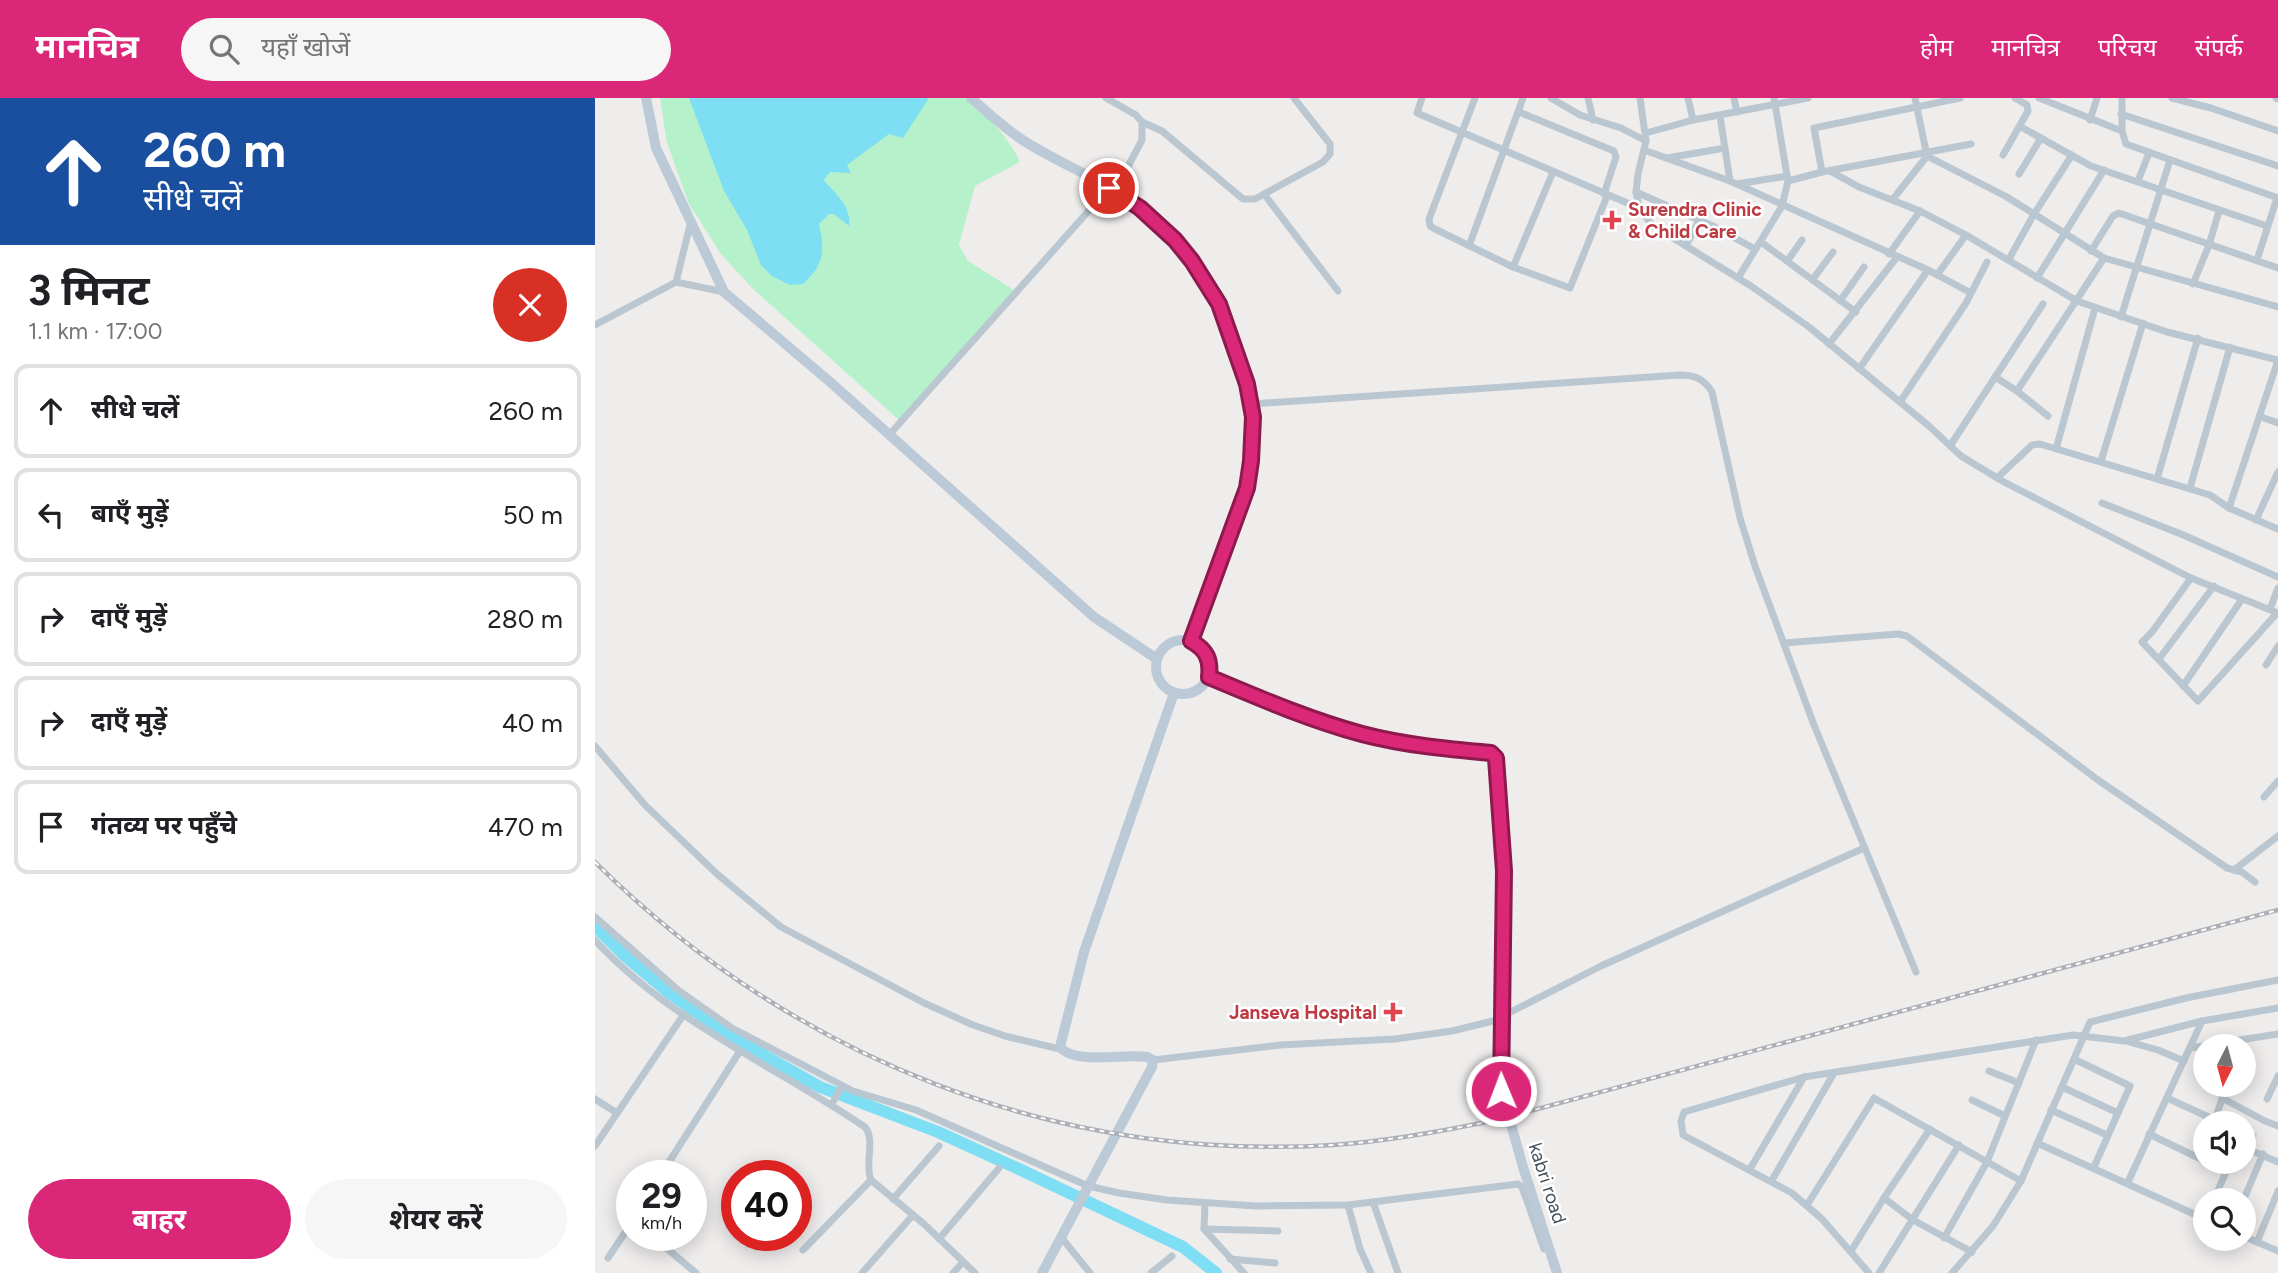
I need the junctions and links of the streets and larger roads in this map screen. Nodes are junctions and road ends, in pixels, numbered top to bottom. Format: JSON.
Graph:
{"nodes":[{"id":1,"x":646,"y":98,"type":"edge"},
{"id":2,"x":971,"y":98,"type":"edge"},
{"id":3,"x":1106,"y":98,"type":"edge"},
{"id":4,"x":1294,"y":98,"type":"edge"},
{"id":5,"x":1422,"y":98,"type":"edge"},
{"id":6,"x":1475,"y":98,"type":"edge"},
{"id":7,"x":1523,"y":98,"type":"edge"},
{"id":8,"x":1551,"y":98,"type":"edge"},
{"id":9,"x":1588,"y":98,"type":"edge"},
{"id":10,"x":1640,"y":98,"type":"edge"},
{"id":11,"x":1688,"y":98,"type":"edge"},
{"id":12,"x":1734,"y":98,"type":"edge"},
{"id":13,"x":1808,"y":98,"type":"edge"},
{"id":14,"x":1960,"y":98,"type":"edge"},
{"id":15,"x":2039,"y":98,"type":"edge"},
{"id":16,"x":2097,"y":98,"type":"edge"},
{"id":17,"x":2122,"y":98,"type":"edge"},
{"id":18,"x":2172,"y":98,"type":"edge"},
{"id":19,"x":2215,"y":98,"type":"edge"},
{"id":20,"x":2018,"y":99,"type":"edge"},
{"id":21,"x":1774,"y":101,"type":"edge"},
{"id":22,"x":1916,"y":102,"type":"edge"},
{"id":23,"x":2211,"y":108,"type":"junction"},
{"id":24,"x":1519,"y":112,"type":"junction"},
{"id":25,"x":1737,"y":112,"type":"junction"},
{"id":26,"x":2121,"y":114,"type":"junction"},
{"id":27,"x":1720,"y":116,"type":"junction"},
{"id":28,"x":1593,"y":120,"type":"junction"},
{"id":29,"x":1693,"y":120,"type":"junction"},
{"id":30,"x":2090,"y":120,"type":"junction"},
{"id":31,"x":1142,"y":122,"type":"junction"},
{"id":32,"x":2021,"y":127,"type":"junction"},
{"id":33,"x":2122,"y":131,"type":"junction"},
{"id":34,"x":2278,"y":131,"type":"edge"},
{"id":35,"x":1462,"y":133,"type":"junction"},
{"id":36,"x":1646,"y":137,"type":"junction"},
{"id":37,"x":2041,"y":138,"type":"junction"},
{"id":38,"x":1971,"y":144,"type":"dead end"},
{"id":39,"x":1725,"y":148,"type":"junction"},
{"id":40,"x":1644,"y":150,"type":"junction"},
{"id":41,"x":1504,"y":152,"type":"junction"},
{"id":42,"x":2149,"y":153,"type":"junction"},
{"id":43,"x":1926,"y":154,"type":"junction"},
{"id":44,"x":2003,"y":155,"type":"dead end"},
{"id":45,"x":2072,"y":155,"type":"junction"},
{"id":46,"x":1666,"y":158,"type":"junction"},
{"id":47,"x":2169,"y":160,"type":"junction"},
{"id":48,"x":2278,"y":166,"type":"edge"},
{"id":49,"x":2104,"y":170,"type":"junction"},
{"id":50,"x":1553,"y":172,"type":"junction"},
{"id":51,"x":1826,"y":172,"type":"junction"},
{"id":52,"x":2019,"y":174,"type":"dead end"},
{"id":53,"x":1788,"y":178,"type":"junction"},
{"id":54,"x":2139,"y":181,"type":"junction"},
{"id":55,"x":1734,"y":182,"type":"junction"},
{"id":56,"x":2162,"y":189,"type":"junction"},
{"id":57,"x":1112,"y":190,"type":"junction"},
{"id":58,"x":1636,"y":192,"type":"junction"},
{"id":59,"x":1264,"y":194,"type":"junction"},
{"id":60,"x":1605,"y":195,"type":"junction"},
{"id":61,"x":2278,"y":198,"type":"edge"},
{"id":62,"x":1893,"y":199,"type":"junction"},
{"id":63,"x":1782,"y":206,"type":"junction"},
{"id":64,"x":1639,"y":208,"type":"junction"},
{"id":65,"x":1920,"y":211,"type":"junction"},
{"id":66,"x":2218,"y":211,"type":"junction"},
{"id":67,"x":2034,"y":214,"type":"junction"},
{"id":68,"x":1699,"y":220,"type":"junction"},
{"id":69,"x":690,"y":225,"type":"junction"},
{"id":70,"x":2150,"y":225,"type":"junction"},
{"id":71,"x":2267,"y":226,"type":"junction"},
{"id":72,"x":2064,"y":234,"type":"junction"},
{"id":73,"x":1966,"y":235,"type":"junction"},
{"id":74,"x":1802,"y":240,"type":"dead end"},
{"id":75,"x":1761,"y":242,"type":"junction"},
{"id":76,"x":2209,"y":245,"type":"junction"},
{"id":77,"x":1469,"y":246,"type":"junction"},
{"id":78,"x":1686,"y":246,"type":"junction"},
{"id":79,"x":1755,"y":249,"type":"junction"},
{"id":80,"x":2091,"y":251,"type":"junction"},
{"id":81,"x":1833,"y":252,"type":"dead end"},
{"id":82,"x":1893,"y":255,"type":"junction"},
{"id":83,"x":2009,"y":258,"type":"junction"},
{"id":84,"x":2104,"y":258,"type":"junction"},
{"id":85,"x":1788,"y":260,"type":"junction"},
{"id":86,"x":2257,"y":260,"type":"junction"},
{"id":87,"x":1987,"y":262,"type":"dead end"},
{"id":88,"x":2135,"y":266,"type":"junction"},
{"id":89,"x":1513,"y":267,"type":"junction"},
{"id":90,"x":1864,"y":267,"type":"dead end"},
{"id":91,"x":2278,"y":268,"type":"edge"},
{"id":92,"x":1928,"y":270,"type":"junction"},
{"id":93,"x":1937,"y":275,"type":"junction"},
{"id":94,"x":1738,"y":278,"type":"junction"},
{"id":95,"x":2037,"y":278,"type":"junction"},
{"id":96,"x":1813,"y":279,"type":"junction"},
{"id":97,"x":676,"y":282,"type":"junction"},
{"id":98,"x":2193,"y":284,"type":"junction"},
{"id":99,"x":1338,"y":291,"type":"dead end"},
{"id":100,"x":724,"y":292,"type":"junction"},
{"id":101,"x":1971,"y":293,"type":"junction"},
{"id":102,"x":1840,"y":301,"type":"junction"},
{"id":103,"x":2077,"y":301,"type":"junction"},
{"id":104,"x":2043,"y":304,"type":"dead end"},
{"id":105,"x":2278,"y":307,"type":"edge"},
{"id":106,"x":2095,"y":308,"type":"junction"},
{"id":107,"x":1856,"y":312,"type":"junction"},
{"id":108,"x":2121,"y":317,"type":"junction"},
{"id":109,"x":2143,"y":323,"type":"junction"},
{"id":110,"x":595,"y":325,"type":"edge"},
{"id":111,"x":2198,"y":338,"type":"junction"},
{"id":112,"x":1829,"y":344,"type":"junction"},
{"id":113,"x":2230,"y":347,"type":"junction"},
{"id":114,"x":2278,"y":360,"type":"edge"},
{"id":115,"x":1859,"y":369,"type":"junction"},
{"id":116,"x":1995,"y":377,"type":"junction"},
{"id":117,"x":2017,"y":391,"type":"junction"},
{"id":118,"x":1900,"y":402,"type":"junction"},
{"id":119,"x":1251,"y":404,"type":"junction"},
{"id":120,"x":2048,"y":416,"type":"dead end"},
{"id":121,"x":2261,"y":418,"type":"junction"},
{"id":122,"x":2278,"y":424,"type":"edge"},
{"id":123,"x":889,"y":435,"type":"junction"},
{"id":124,"x":1950,"y":446,"type":"junction"},
{"id":125,"x":2056,"y":449,"type":"junction"},
{"id":126,"x":2101,"y":461,"type":"junction"},
{"id":127,"x":2278,"y":472,"type":"edge"},
{"id":128,"x":1997,"y":478,"type":"junction"},
{"id":129,"x":2157,"y":479,"type":"junction"},
{"id":130,"x":2190,"y":488,"type":"junction"},
{"id":131,"x":2102,"y":503,"type":"dead end"},
{"id":132,"x":2229,"y":508,"type":"junction"},
{"id":133,"x":2256,"y":520,"type":"junction"},
{"id":134,"x":2278,"y":529,"type":"edge"},
{"id":135,"x":2278,"y":577,"type":"edge"},
{"id":136,"x":2191,"y":578,"type":"junction"},
{"id":137,"x":2214,"y":586,"type":"junction"},
{"id":138,"x":2278,"y":588,"type":"edge"},
{"id":139,"x":2242,"y":599,"type":"junction"},
{"id":140,"x":2275,"y":612,"type":"edge"},
{"id":141,"x":1191,"y":641,"type":"junction"},
{"id":142,"x":1784,"y":643,"type":"junction"},
{"id":143,"x":2278,"y":646,"type":"edge"},
{"id":144,"x":1157,"y":659,"type":"junction"},
{"id":145,"x":2159,"y":659,"type":"junction"},
{"id":146,"x":2266,"y":665,"type":"dead end"},
{"id":147,"x":1209,"y":677,"type":"junction"},
{"id":148,"x":2182,"y":686,"type":"junction"},
{"id":149,"x":1174,"y":693,"type":"junction"},
{"id":150,"x":595,"y":746,"type":"edge"},
{"id":151,"x":2278,"y":781,"type":"edge"},
{"id":152,"x":2264,"y":797,"type":"dead end"},
{"id":153,"x":2278,"y":836,"type":"edge"},
{"id":154,"x":1864,"y":848,"type":"junction"},
{"id":155,"x":2234,"y":870,"type":"junction"},
{"id":156,"x":2255,"y":882,"type":"dead end"},
{"id":157,"x":595,"y":917,"type":"edge"},
{"id":158,"x":596,"y":945,"type":"edge"},
{"id":159,"x":1916,"y":972,"type":"dead end"},
{"id":160,"x":2278,"y":980,"type":"edge"},
{"id":161,"x":2278,"y":1008,"type":"edge"},
{"id":162,"x":709,"y":1011,"type":"junction"},
{"id":163,"x":684,"y":1014,"type":"junction"},
{"id":164,"x":2202,"y":1021,"type":"junction"},
{"id":165,"x":701,"y":1025,"type":"junction"},
{"id":166,"x":2278,"y":1034,"type":"edge"},
{"id":167,"x":2085,"y":1035,"type":"junction"},
{"id":168,"x":2036,"y":1040,"type":"junction"},
{"id":169,"x":2256,"y":1040,"type":"edge"},
{"id":170,"x":2124,"y":1041,"type":"junction"},
{"id":171,"x":2190,"y":1048,"type":"junction"},
{"id":172,"x":2193,"y":1048,"type":"edge"},
{"id":173,"x":1061,"y":1049,"type":"junction"},
{"id":174,"x":740,"y":1051,"type":"junction"},
{"id":175,"x":788,"y":1058,"type":"junction"},
{"id":176,"x":2074,"y":1059,"type":"junction"},
{"id":177,"x":1153,"y":1060,"type":"junction"},
{"id":178,"x":2184,"y":1061,"type":"junction"},
{"id":179,"x":1989,"y":1071,"type":"dead end"},
{"id":180,"x":778,"y":1073,"type":"junction"},
{"id":181,"x":1834,"y":1073,"type":"junction"},
{"id":182,"x":2278,"y":1076,"type":"edge"},
{"id":183,"x":1804,"y":1077,"type":"junction"},
{"id":184,"x":2019,"y":1083,"type":"junction"},
{"id":185,"x":842,"y":1086,"type":"junction"},
{"id":186,"x":2061,"y":1087,"type":"junction"},
{"id":187,"x":2167,"y":1098,"type":"junction"},
{"id":188,"x":2222,"y":1098,"type":"joint"},
{"id":189,"x":595,"y":1099,"type":"edge"},
{"id":190,"x":2267,"y":1099,"type":"dead end"},
{"id":191,"x":1972,"y":1100,"type":"dead end"},
{"id":192,"x":832,"y":1104,"type":"junction"},
{"id":193,"x":2051,"y":1110,"type":"junction"},
{"id":194,"x":2197,"y":1111,"type":"edge"},
{"id":195,"x":2218,"y":1111,"type":"edge"},
{"id":196,"x":617,"y":1113,"type":"junction"},
{"id":197,"x":2118,"y":1113,"type":"junction"},
{"id":198,"x":2005,"y":1116,"type":"junction"},
{"id":199,"x":2278,"y":1126,"type":"edge"},
{"id":200,"x":1930,"y":1129,"type":"junction"},
{"id":201,"x":2149,"y":1134,"type":"junction"},
{"id":202,"x":2107,"y":1135,"type":"junction"},
{"id":203,"x":596,"y":1142,"type":"edge"},
{"id":204,"x":2037,"y":1143,"type":"junction"},
{"id":205,"x":1959,"y":1144,"type":"junction"},
{"id":206,"x":939,"y":1146,"type":"dead end"},
{"id":207,"x":2256,"y":1152,"type":"edge"},
{"id":208,"x":2263,"y":1154,"type":"junction"},
{"id":209,"x":2193,"y":1155,"type":"edge"},
{"id":210,"x":670,"y":1160,"type":"edge"},
{"id":211,"x":1987,"y":1162,"type":"junction"},
{"id":212,"x":2278,"y":1162,"type":"edge"},
{"id":213,"x":2094,"y":1167,"type":"junction"},
{"id":214,"x":999,"y":1168,"type":"dead end"},
{"id":215,"x":1750,"y":1169,"type":"junction"},
{"id":216,"x":871,"y":1180,"type":"junction"},
{"id":217,"x":1772,"y":1180,"type":"junction"},
{"id":218,"x":2021,"y":1181,"type":"junction"},
{"id":219,"x":2128,"y":1182,"type":"junction"},
{"id":220,"x":1086,"y":1188,"type":"junction"},
{"id":221,"x":2249,"y":1188,"type":"edge"},
{"id":222,"x":2278,"y":1191,"type":"edge"},
{"id":223,"x":1884,"y":1198,"type":"junction"},
{"id":224,"x":893,"y":1199,"type":"junction"},
{"id":225,"x":1373,"y":1202,"type":"junction"},
{"id":226,"x":1205,"y":1204,"type":"junction"},
{"id":227,"x":1348,"y":1205,"type":"junction"},
{"id":228,"x":1807,"y":1205,"type":"junction"},
{"id":229,"x":2193,"y":1213,"type":"edge"},
{"id":230,"x":913,"y":1215,"type":"junction"},
{"id":231,"x":2269,"y":1215,"type":"junction"},
{"id":232,"x":2278,"y":1219,"type":"edge"},
{"id":233,"x":1913,"y":1220,"type":"junction"},
{"id":234,"x":1204,"y":1229,"type":"junction"},
{"id":235,"x":1278,"y":1231,"type":"dead end"},
{"id":236,"x":1061,"y":1237,"type":"junction"},
{"id":237,"x":939,"y":1238,"type":"junction"},
{"id":238,"x":1944,"y":1238,"type":"junction"},
{"id":239,"x":812,"y":1241,"type":"edge"},
{"id":240,"x":2257,"y":1242,"type":"joint"},
{"id":241,"x":616,"y":1246,"type":"edge"},
{"id":242,"x":670,"y":1251,"type":"edge"},
{"id":243,"x":1851,"y":1251,"type":"junction"},
{"id":244,"x":2278,"y":1251,"type":"edge"},
{"id":245,"x":1972,"y":1252,"type":"junction"},
{"id":246,"x":1172,"y":1256,"type":"dead end"},
{"id":247,"x":608,"y":1258,"type":"dead end"},
{"id":248,"x":1229,"y":1259,"type":"junction"},
{"id":249,"x":963,"y":1262,"type":"junction"},
{"id":250,"x":1275,"y":1264,"type":"dead end"},
{"id":251,"x":694,"y":1272,"type":"edge"},
{"id":252,"x":862,"y":1273,"type":"edge"},
{"id":253,"x":953,"y":1273,"type":"edge"},
{"id":254,"x":975,"y":1273,"type":"edge"},
{"id":255,"x":1042,"y":1273,"type":"edge"},
{"id":256,"x":1090,"y":1273,"type":"edge"},
{"id":257,"x":1151,"y":1273,"type":"edge"},
{"id":258,"x":1244,"y":1273,"type":"edge"},
{"id":259,"x":1371,"y":1273,"type":"edge"},
{"id":260,"x":1398,"y":1273,"type":"edge"},
{"id":261,"x":1555,"y":1273,"type":"edge"},
{"id":262,"x":1869,"y":1273,"type":"edge"},
{"id":263,"x":1879,"y":1273,"type":"edge"},
{"id":264,"x":1952,"y":1273,"type":"edge"}],
"edges":[{"from":1,"to":69,"type":"street"},
{"from":2,"to":57,"type":"street"},
{"from":3,"to":31,"type":"street"},
{"from":4,"to":59,"type":"street"},
{"from":5,"to":35,"type":"street"},
{"from":6,"to":35,"type":"street"},
{"from":7,"to":24,"type":"street"},
{"from":8,"to":28,"type":"street"},
{"from":9,"to":28,"type":"street"},
{"from":10,"to":36,"type":"street"},
{"from":11,"to":29,"type":"street"},
{"from":12,"to":25,"type":"street"},
{"from":13,"to":21,"type":"street"},
{"from":14,"to":22,"type":"street"},
{"from":15,"to":30,"type":"street"},
{"from":16,"to":30,"type":"street"},
{"from":17,"to":26,"type":"street"},
{"from":18,"to":23,"type":"street"},
{"from":19,"to":23,"type":"street"},
{"from":20,"to":32,"type":"street"},
{"from":21,"to":25,"type":"street"},
{"from":21,"to":53,"type":"street"},
{"from":22,"to":43,"type":"street"},
{"from":22,"to":51,"type":"street"},
{"from":23,"to":34,"type":"street"},
{"from":24,"to":41,"type":"street"},
{"from":24,"to":60,"type":"street"},
{"from":25,"to":27,"type":"street"},
{"from":26,"to":33,"type":"street"},
{"from":26,"to":48,"type":"street"},
{"from":27,"to":29,"type":"street"},
{"from":27,"to":39,"type":"street"},
{"from":28,"to":36,"type":"street"},
{"from":29,"to":36,"type":"street"},
{"from":30,"to":33,"type":"street"},
{"from":31,"to":57,"type":"street"},
{"from":31,"to":59,"type":"street"},
{"from":32,"to":37,"type":"street"},
{"from":32,"to":44,"type":"street"},
{"from":33,"to":42,"type":"street"},
{"from":35,"to":41,"type":"street"},
{"from":35,"to":77,"type":"street"},
{"from":36,"to":40,"type":"street"},
{"from":37,"to":45,"type":"street"},
{"from":37,"to":52,"type":"street"},
{"from":38,"to":43,"type":"street"},
{"from":39,"to":46,"type":"street"},
{"from":39,"to":55,"type":"street"},
{"from":40,"to":46,"type":"street"},
{"from":40,"to":58,"type":"street"},
{"from":41,"to":50,"type":"street"},
{"from":41,"to":77,"type":"street"},
{"from":42,"to":47,"type":"street"},
{"from":42,"to":54,"type":"street"},
{"from":43,"to":51,"type":"street"},
{"from":43,"to":62,"type":"street"},
{"from":43,"to":67,"type":"street"},
{"from":45,"to":49,"type":"street"},
{"from":45,"to":67,"type":"street"},
{"from":46,"to":55,"type":"street"},
{"from":47,"to":56,"type":"street"},
{"from":47,"to":61,"type":"street"},
{"from":49,"to":54,"type":"street"},
{"from":49,"to":72,"type":"street"},
{"from":50,"to":60,"type":"street"},
{"from":50,"to":89,"type":"street"},
{"from":51,"to":53,"type":"street"},
{"from":51,"to":62,"type":"street"},
{"from":53,"to":55,"type":"street"},
{"from":53,"to":63,"type":"street"},
{"from":54,"to":56,"type":"street"},
{"from":55,"to":63,"type":"street"},
{"from":56,"to":66,"type":"street"},
{"from":56,"to":70,"type":"street"},
{"from":57,"to":119,"type":"street"},
{"from":57,"to":123,"type":"street"},
{"from":58,"to":64,"type":"street"},
{"from":58,"to":68,"type":"street"},
{"from":59,"to":99,"type":"street"},
{"from":60,"to":64,"type":"street"},
{"from":60,"to":89,"type":"street"},
{"from":61,"to":71,"type":"street"},
{"from":62,"to":65,"type":"street"},
{"from":63,"to":75,"type":"street"},
{"from":63,"to":82,"type":"street"},
{"from":64,"to":78,"type":"street"},
{"from":65,"to":73,"type":"street"},
{"from":65,"to":82,"type":"street"},
{"from":66,"to":71,"type":"street"},
{"from":66,"to":76,"type":"street"},
{"from":67,"to":72,"type":"street"},
{"from":67,"to":83,"type":"street"},
{"from":68,"to":78,"type":"street"},
{"from":68,"to":79,"type":"street"},
{"from":69,"to":97,"type":"street"},
{"from":69,"to":100,"type":"street"},
{"from":70,"to":76,"type":"street"},
{"from":70,"to":80,"type":"street"},
{"from":70,"to":88,"type":"street"},
{"from":71,"to":86,"type":"street"},
{"from":72,"to":80,"type":"street"},
{"from":72,"to":95,"type":"street"},
{"from":73,"to":83,"type":"street"},
{"from":73,"to":93,"type":"street"},
{"from":74,"to":85,"type":"street"},
{"from":75,"to":79,"type":"street"},
{"from":75,"to":85,"type":"street"},
{"from":76,"to":86,"type":"street"},
{"from":76,"to":98,"type":"street"},
{"from":77,"to":89,"type":"street"},
{"from":78,"to":94,"type":"street"},
{"from":79,"to":94,"type":"street"},
{"from":80,"to":84,"type":"street"},
{"from":81,"to":96,"type":"street"},
{"from":82,"to":92,"type":"street"},
{"from":82,"to":107,"type":"street"},
{"from":83,"to":95,"type":"street"},
{"from":84,"to":88,"type":"street"},
{"from":84,"to":103,"type":"street"},
{"from":85,"to":96,"type":"street"},
{"from":86,"to":91,"type":"street"},
{"from":87,"to":101,"type":"street"},
{"from":88,"to":98,"type":"street"},
{"from":88,"to":108,"type":"street"},
{"from":90,"to":102,"type":"street"},
{"from":92,"to":93,"type":"street"},
{"from":92,"to":115,"type":"street"},
{"from":93,"to":101,"type":"street"},
{"from":94,"to":112,"type":"street"},
{"from":95,"to":103,"type":"street"},
{"from":96,"to":102,"type":"street"},
{"from":97,"to":100,"type":"street"},
{"from":97,"to":110,"type":"street"},
{"from":98,"to":105,"type":"street"},
{"from":100,"to":123,"type":"street"},
{"from":101,"to":118,"type":"street"},
{"from":102,"to":107,"type":"street"},
{"from":103,"to":106,"type":"street"},
{"from":103,"to":117,"type":"street"},
{"from":104,"to":116,"type":"street"},
{"from":106,"to":108,"type":"street"},
{"from":106,"to":125,"type":"street"},
{"from":107,"to":112,"type":"street"},
{"from":108,"to":109,"type":"street"},
{"from":109,"to":111,"type":"street"},
{"from":109,"to":126,"type":"street"},
{"from":111,"to":113,"type":"street"},
{"from":111,"to":129,"type":"street"},
{"from":112,"to":115,"type":"street"},
{"from":113,"to":114,"type":"street"},
{"from":113,"to":130,"type":"street"},
{"from":114,"to":121,"type":"street"},
{"from":115,"to":118,"type":"street"},
{"from":116,"to":117,"type":"street"},
{"from":116,"to":124,"type":"street"},
{"from":117,"to":120,"type":"street"},
{"from":118,"to":124,"type":"street"},
{"from":119,"to":141,"type":"street"},
{"from":119,"to":142,"type":"street"},
{"from":121,"to":122,"type":"street"},
{"from":121,"to":132,"type":"street"},
{"from":123,"to":144,"type":"street"},
{"from":124,"to":128,"type":"street"},
{"from":125,"to":126,"type":"street"},
{"from":125,"to":128,"type":"street"},
{"from":126,"to":129,"type":"street"},
{"from":127,"to":133,"type":"street"},
{"from":128,"to":136,"type":"street"},
{"from":129,"to":130,"type":"street"},
{"from":130,"to":132,"type":"street"},
{"from":131,"to":135,"type":"street"},
{"from":132,"to":133,"type":"street"},
{"from":133,"to":134,"type":"street"},
{"from":136,"to":137,"type":"street"},
{"from":136,"to":145,"type":"street"},
{"from":137,"to":139,"type":"street"},
{"from":137,"to":145,"type":"street"},
{"from":138,"to":140,"type":"street"},
{"from":139,"to":140,"type":"street"},
{"from":139,"to":148,"type":"street"},
{"from":140,"to":148,"type":"street"},
{"from":141,"to":144,"type":"street"},
{"from":141,"to":147,"type":"street"},
{"from":142,"to":154,"type":"street"},
{"from":142,"to":155,"type":"street"},
{"from":143,"to":146,"type":"street"},
{"from":144,"to":149,"type":"street"},
{"from":145,"to":148,"type":"street"},
{"from":147,"to":149,"type":"street"},
{"from":147,"to":261,"type":"street","name":"kabri road","bridge":true},
{"from":149,"to":173,"type":"street"},
{"from":150,"to":173,"type":"street"},
{"from":151,"to":152,"type":"street"},
{"from":153,"to":155,"type":"street"},
{"from":154,"to":159,"type":"street"},
{"from":154,"to":177,"type":"street"},
{"from":155,"to":156,"type":"street"},
{"from":157,"to":162,"type":"street"},
{"from":158,"to":163,"type":"street"},
{"from":160,"to":167,"type":"street"},
{"from":161,"to":164,"type":"street"},
{"from":162,"to":165,"type":"street"},
{"from":162,"to":175,"type":"street"},
{"from":163,"to":165,"type":"street"},
{"from":163,"to":196,"type":"street"},
{"from":164,"to":170,"type":"street"},
{"from":164,"to":171,"type":"street"},
{"from":165,"to":174,"type":"street"},
{"from":166,"to":169,"type":"street"},
{"from":167,"to":168,"type":"street"},
{"from":167,"to":170,"type":"street"},
{"from":167,"to":176,"type":"street"},
{"from":168,"to":181,"type":"street"},
{"from":168,"to":184,"type":"street"},
{"from":170,"to":178,"type":"street"},
{"from":171,"to":172,"type":"street"},
{"from":171,"to":178,"type":"street"},
{"from":173,"to":177,"type":"street"},
{"from":174,"to":180,"type":"street"},
{"from":174,"to":210,"type":"street"},
{"from":175,"to":180,"type":"street"},
{"from":175,"to":185,"type":"street"},
{"from":176,"to":186,"type":"street"},
{"from":176,"to":197,"type":"street"},
{"from":177,"to":220,"type":"street"},
{"from":178,"to":187,"type":"street"},
{"from":179,"to":184,"type":"street"},
{"from":180,"to":192,"type":"street"},
{"from":181,"to":183,"type":"street"},
{"from":181,"to":217,"type":"street"},
{"from":182,"to":190,"type":"street"},
{"from":183,"to":215,"type":"street"},
{"from":183,"to":215,"type":"street"},
{"from":184,"to":198,"type":"street"},
{"from":185,"to":192,"type":"street"},
{"from":185,"to":220,"type":"street"},
{"from":186,"to":193,"type":"street"},
{"from":186,"to":197,"type":"street"},
{"from":187,"to":194,"type":"street"},
{"from":187,"to":201,"type":"street"},
{"from":188,"to":195,"type":"street"},
{"from":188,"to":199,"type":"street"},
{"from":189,"to":196,"type":"street"},
{"from":191,"to":198,"type":"street"},
{"from":192,"to":216,"type":"street"},
{"from":193,"to":202,"type":"street"},
{"from":193,"to":204,"type":"street"},
{"from":196,"to":203,"type":"street"},
{"from":197,"to":202,"type":"street"},
{"from":198,"to":211,"type":"street"},
{"from":200,"to":205,"type":"street"},
{"from":200,"to":223,"type":"street"},
{"from":200,"to":228,"type":"street"},
{"from":201,"to":209,"type":"street"},
{"from":201,"to":219,"type":"street"},
{"from":202,"to":213,"type":"street"},
{"from":204,"to":213,"type":"street"},
{"from":204,"to":218,"type":"street"},
{"from":205,"to":211,"type":"street"},
{"from":205,"to":233,"type":"street"},
{"from":206,"to":224,"type":"street"},
{"from":207,"to":208,"type":"street"},
{"from":208,"to":212,"type":"street"},
{"from":208,"to":221,"type":"street"},
{"from":211,"to":218,"type":"street"},
{"from":211,"to":238,"type":"street"},
{"from":213,"to":219,"type":"street"},
{"from":214,"to":237,"type":"street"},
{"from":215,"to":217,"type":"street"},
{"from":216,"to":224,"type":"street"},
{"from":216,"to":239,"type":"street"},
{"from":217,"to":228,"type":"street"},
{"from":218,"to":245,"type":"street"},
{"from":219,"to":229,"type":"street"},
{"from":220,"to":226,"type":"street"},
{"from":220,"to":236,"type":"street"},
{"from":222,"to":231,"type":"street"},
{"from":223,"to":233,"type":"street"},
{"from":223,"to":243,"type":"street"},
{"from":224,"to":230,"type":"street"},
{"from":225,"to":227,"type":"street"},
{"from":225,"to":260,"type":"street"},
{"from":225,"to":261,"type":"street"},
{"from":226,"to":227,"type":"street"},
{"from":226,"to":234,"type":"street"},
{"from":227,"to":259,"type":"street"},
{"from":228,"to":243,"type":"street"},
{"from":230,"to":237,"type":"street"},
{"from":230,"to":252,"type":"street"},
{"from":231,"to":232,"type":"street"},
{"from":231,"to":240,"type":"street"},
{"from":233,"to":238,"type":"street"},
{"from":233,"to":263,"type":"street"},
{"from":234,"to":235,"type":"street"},
{"from":234,"to":248,"type":"street"},
{"from":236,"to":255,"type":"street"},
{"from":236,"to":256,"type":"street"},
{"from":237,"to":249,"type":"street"},
{"from":238,"to":245,"type":"street"},
{"from":240,"to":244,"type":"street"},
{"from":241,"to":247,"type":"street"},
{"from":242,"to":251,"type":"street"},
{"from":243,"to":262,"type":"street"},
{"from":245,"to":264,"type":"street"},
{"from":246,"to":257,"type":"street"},
{"from":248,"to":250,"type":"street"},
{"from":248,"to":258,"type":"street"},
{"from":249,"to":253,"type":"street"},
{"from":249,"to":254,"type":"street"}]}
